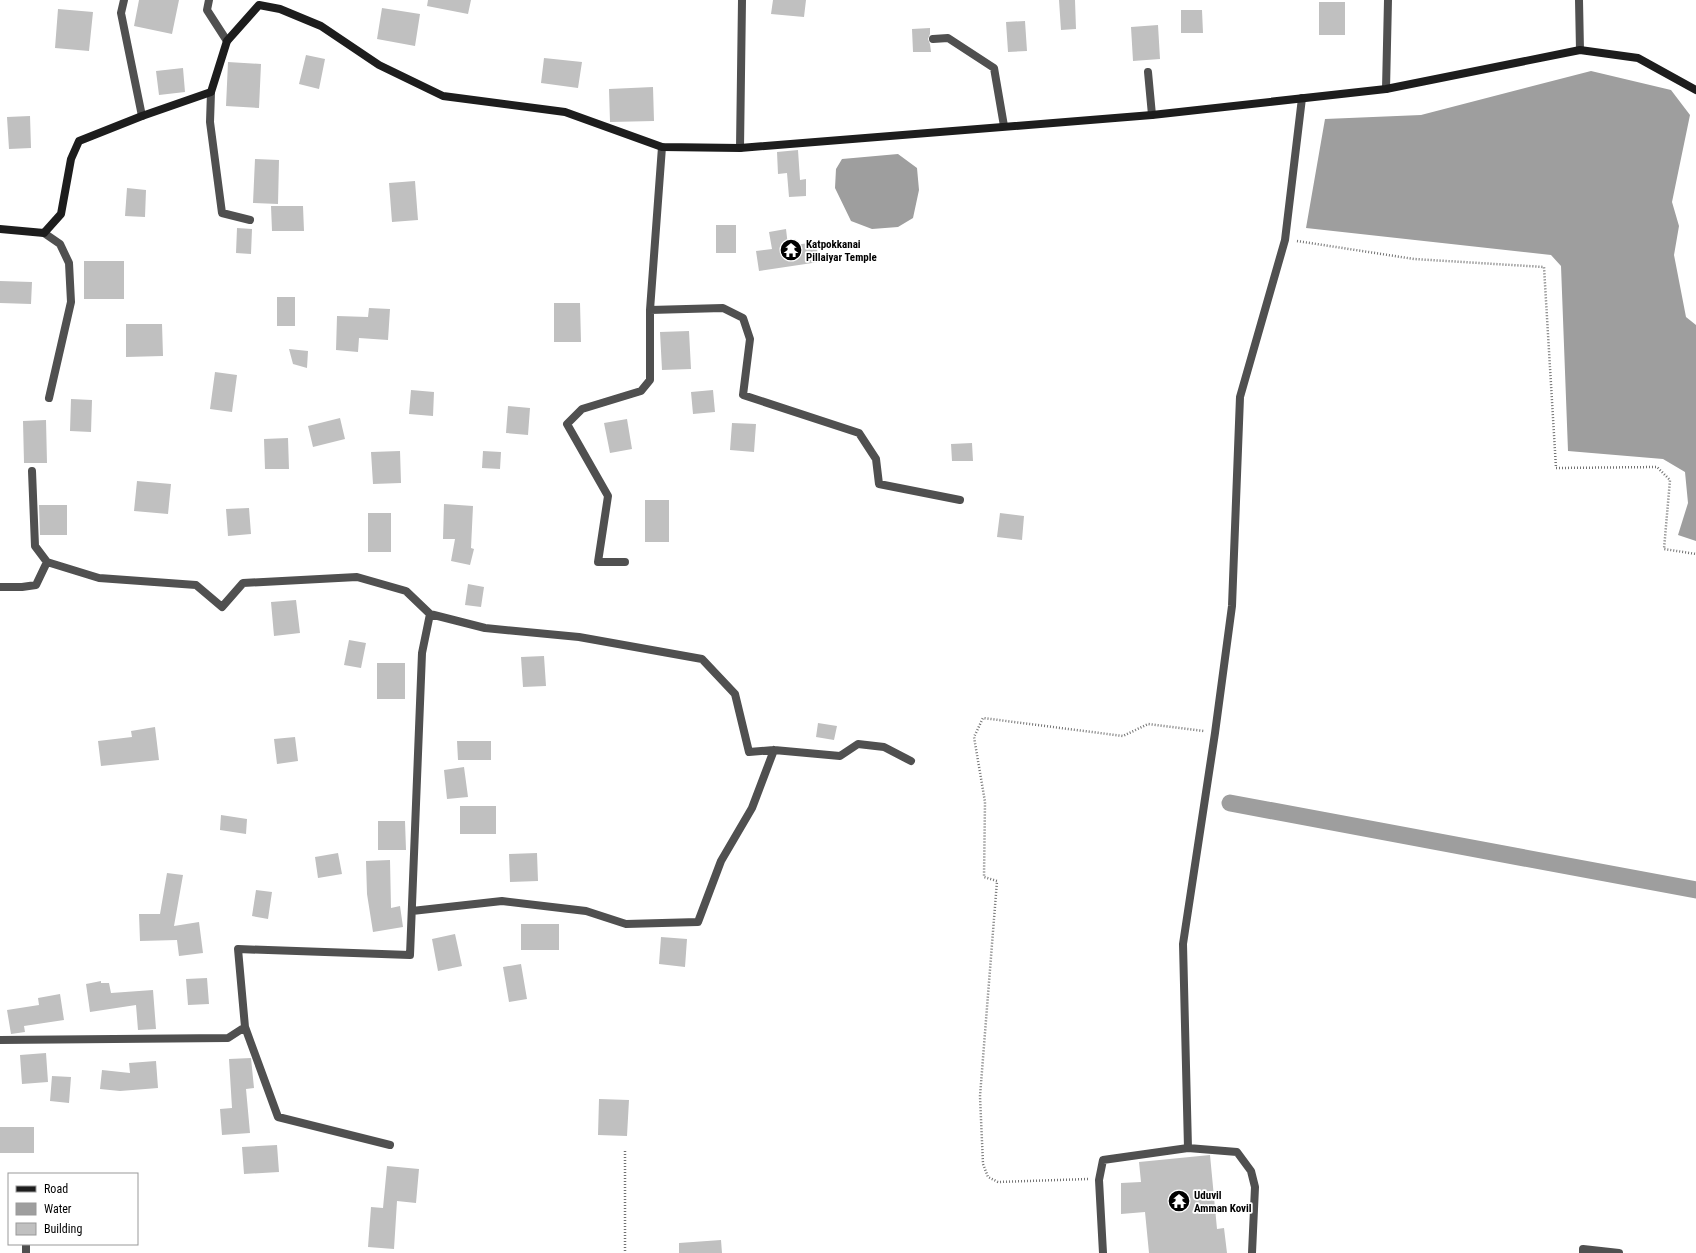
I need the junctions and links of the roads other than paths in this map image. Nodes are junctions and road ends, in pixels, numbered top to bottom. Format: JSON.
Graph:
{"nodes":[{"id":1,"x":124,"y":0,"type":"edge"},
{"id":2,"x":208,"y":0,"type":"edge"},
{"id":3,"x":742,"y":0,"type":"edge"},
{"id":4,"x":1388,"y":0,"type":"edge"},
{"id":5,"x":1579,"y":0,"type":"edge"},
{"id":6,"x":933,"y":39,"type":"dead end"},
{"id":7,"x":227,"y":41,"type":"junction"},
{"id":8,"x":1580,"y":50,"type":"junction"},
{"id":9,"x":1148,"y":72,"type":"dead end"},
{"id":10,"x":1386,"y":89,"type":"junction"},
{"id":11,"x":1696,"y":90,"type":"edge"},
{"id":12,"x":211,"y":92,"type":"junction"},
{"id":13,"x":1302,"y":98,"type":"junction"},
{"id":14,"x":1152,"y":115,"type":"junction"},
{"id":15,"x":142,"y":116,"type":"junction"},
{"id":16,"x":1004,"y":126,"type":"junction"},
{"id":17,"x":662,"y":147,"type":"junction"},
{"id":18,"x":740,"y":148,"type":"junction"},
{"id":19,"x":250,"y":220,"type":"dead end"},
{"id":20,"x":0,"y":229,"type":"edge"},
{"id":21,"x":44,"y":233,"type":"junction"},
{"id":22,"x":650,"y":310,"type":"junction"},
{"id":23,"x":49,"y":398,"type":"dead end"},
{"id":24,"x":32,"y":471,"type":"dead end"},
{"id":25,"x":960,"y":500,"type":"dead end"},
{"id":26,"x":47,"y":562,"type":"junction"},
{"id":27,"x":625,"y":562,"type":"dead end"},
{"id":28,"x":0,"y":587,"type":"edge"},
{"id":29,"x":430,"y":614,"type":"junction"},
{"id":30,"x":774,"y":750,"type":"junction"},
{"id":31,"x":911,"y":761,"type":"dead end"},
{"id":32,"x":412,"y":911,"type":"junction"},
{"id":33,"x":246,"y":1027,"type":"junction"},
{"id":34,"x":0,"y":1040,"type":"edge"},
{"id":35,"x":390,"y":1145,"type":"dead end"},
{"id":36,"x":1188,"y":1148,"type":"junction"},
{"id":37,"x":1103,"y":1253,"type":"edge"},
{"id":38,"x":1252,"y":1253,"type":"edge"},
{"id":39,"x":1583,"y":1253,"type":"edge"},
{"id":40,"x":1619,"y":1253,"type":"edge"}],
"edges":[{"from":1,"to":15,"type":"street"},
{"from":2,"to":7,"type":"street"},
{"from":3,"to":18,"type":"street"},
{"from":4,"to":10,"type":"street"},
{"from":5,"to":8,"type":"street"},
{"from":6,"to":16,"type":"street"},
{"from":7,"to":12,"type":"street"},
{"from":7,"to":17,"type":"street"},
{"from":8,"to":10,"type":"street"},
{"from":8,"to":11,"type":"street"},
{"from":9,"to":14,"type":"street"},
{"from":10,"to":13,"type":"street"},
{"from":12,"to":15,"type":"street"},
{"from":12,"to":19,"type":"street"},
{"from":13,"to":14,"type":"street"},
{"from":13,"to":36,"type":"street"},
{"from":14,"to":16,"type":"street"},
{"from":15,"to":21,"type":"street"},
{"from":16,"to":18,"type":"street"},
{"from":17,"to":18,"type":"street"},
{"from":17,"to":22,"type":"street"},
{"from":20,"to":21,"type":"street"},
{"from":21,"to":23,"type":"street"},
{"from":22,"to":25,"type":"street"},
{"from":22,"to":27,"type":"street"},
{"from":24,"to":26,"type":"street"},
{"from":26,"to":28,"type":"street"},
{"from":26,"to":29,"type":"street"},
{"from":29,"to":30,"type":"street"},
{"from":29,"to":32,"type":"street"},
{"from":30,"to":31,"type":"street"},
{"from":30,"to":32,"type":"street"},
{"from":32,"to":33,"type":"street"},
{"from":33,"to":34,"type":"street"},
{"from":33,"to":35,"type":"street"},
{"from":36,"to":37,"type":"street"},
{"from":36,"to":38,"type":"street"},
{"from":39,"to":40,"type":"street"}]}
